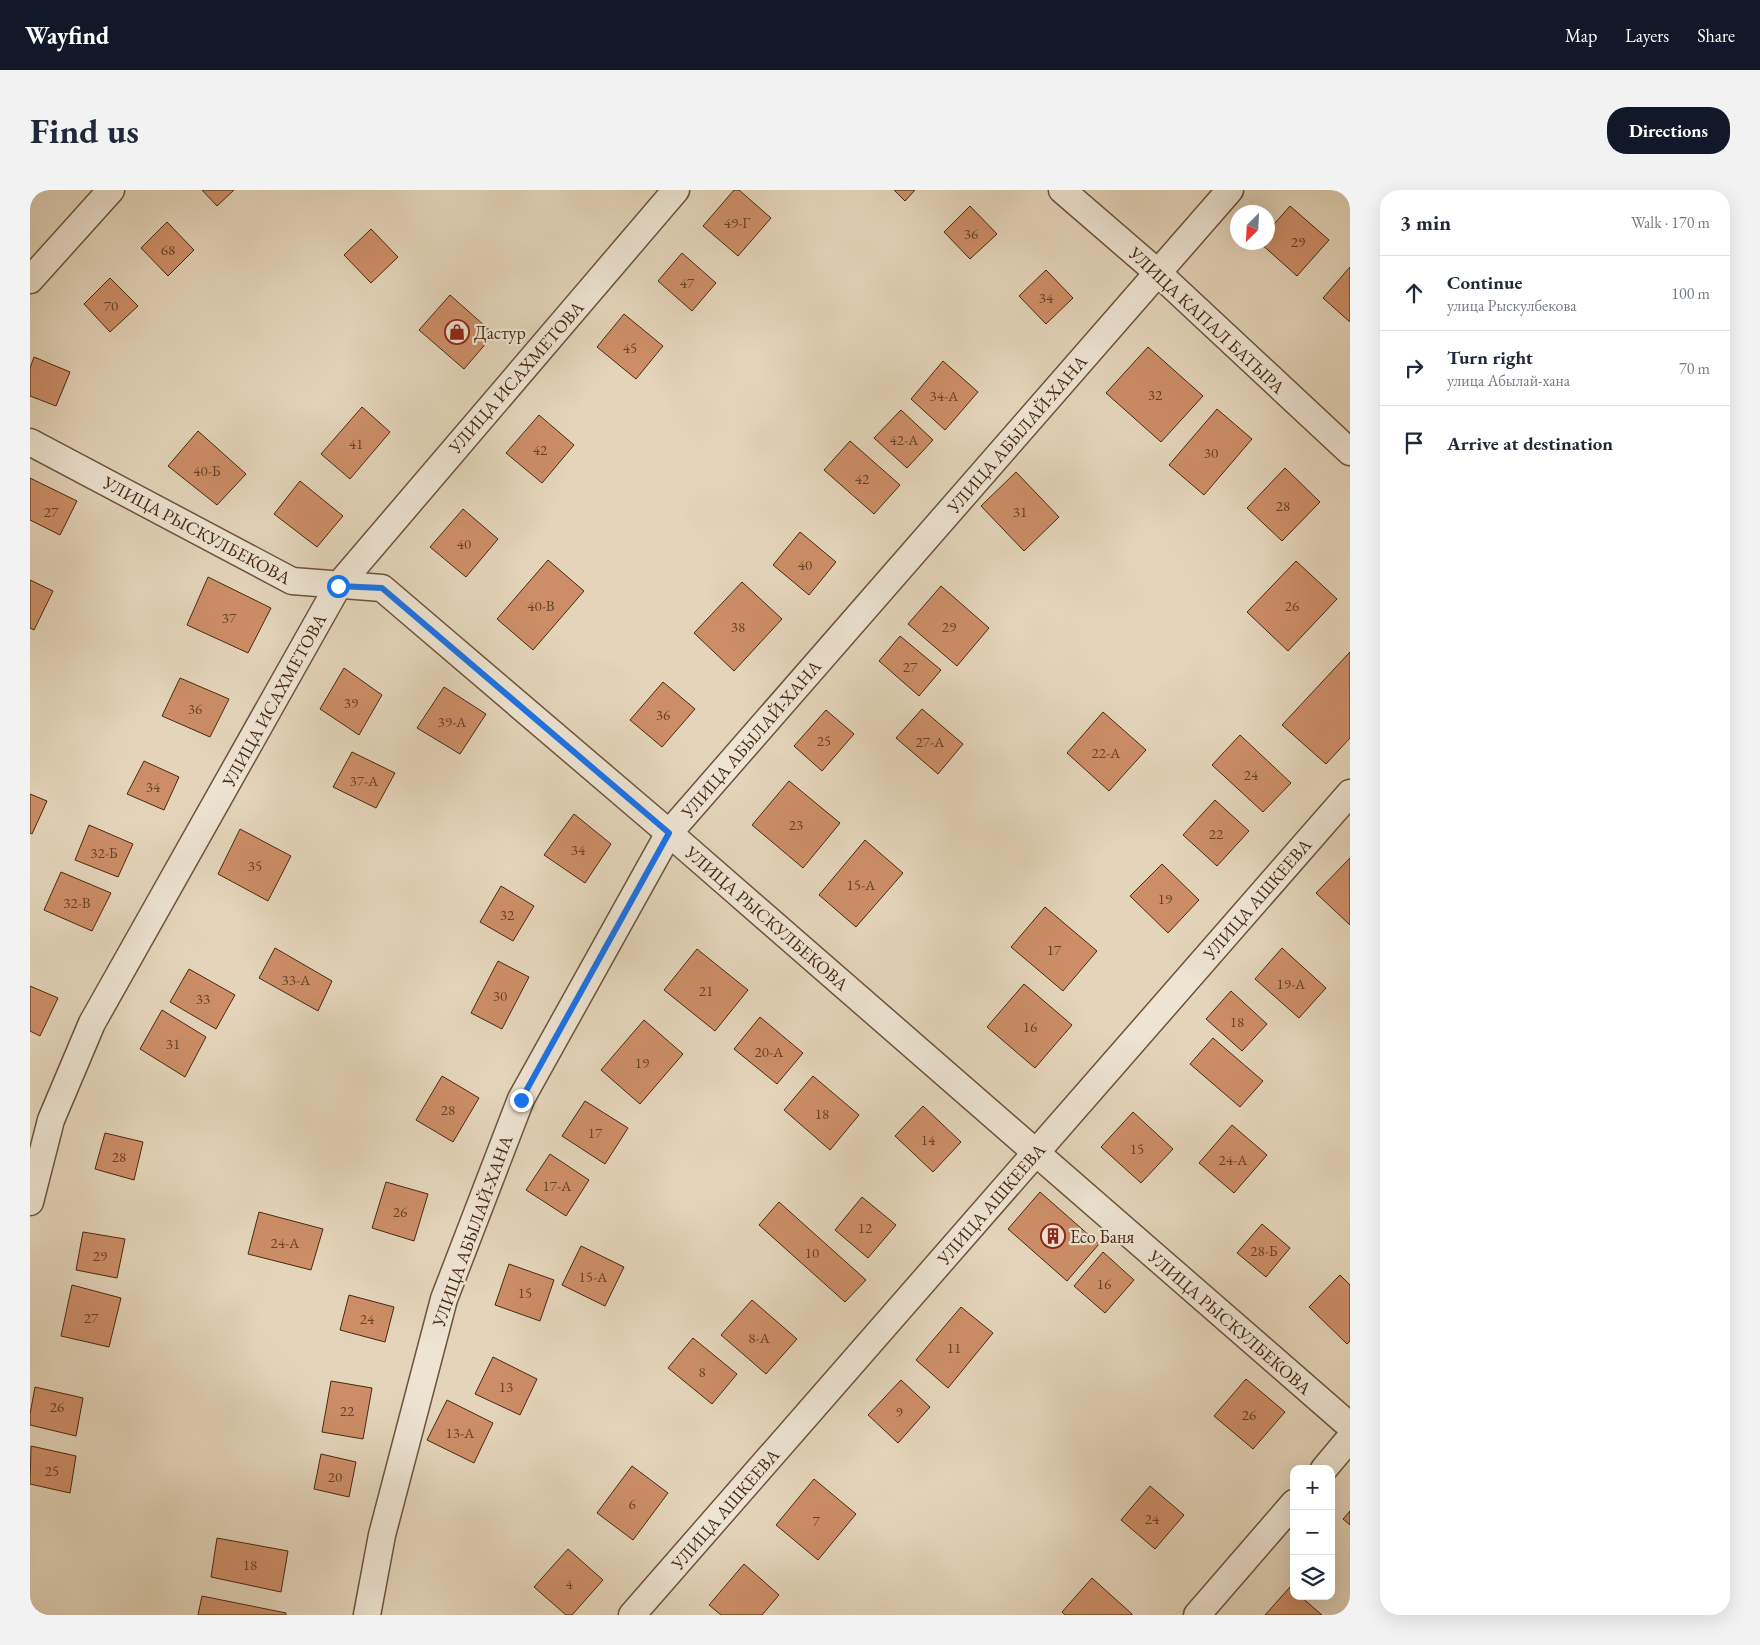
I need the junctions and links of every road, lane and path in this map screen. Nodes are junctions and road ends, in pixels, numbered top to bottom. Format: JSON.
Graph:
{"nodes":[{"id":1,"x":111,"y":190,"type":"edge"},
{"id":2,"x":676,"y":190,"type":"edge"},
{"id":3,"x":1062,"y":190,"type":"edge"},
{"id":4,"x":1230,"y":190,"type":"edge"},
{"id":5,"x":1157,"y":272,"type":"junction"},
{"id":6,"x":30,"y":280,"type":"edge"},
{"id":7,"x":30,"y":442,"type":"edge"},
{"id":8,"x":1350,"y":452,"type":"edge"},
{"id":9,"x":338,"y":586,"type":"junction"},
{"id":10,"x":1350,"y":793,"type":"edge"},
{"id":11,"x":669,"y":833,"type":"junction"},
{"id":12,"x":1036,"y":1152,"type":"junction"},
{"id":13,"x":30,"y":1202,"type":"edge"},
{"id":14,"x":1350,"y":1426,"type":"edge"},
{"id":15,"x":1350,"y":1438,"type":"edge"},
{"id":16,"x":1327,"y":1465,"type":"edge"},
{"id":17,"x":1290,"y":1508,"type":"edge"},
{"id":18,"x":367,"y":1615,"type":"edge"},
{"id":19,"x":632,"y":1615,"type":"edge"},
{"id":20,"x":1197,"y":1615,"type":"edge"}],
"edges":[{"from":1,"to":6,"type":"street"},
{"from":2,"to":9,"type":"street","name":"УЛИЦА ИСАХМЕТОВА"},
{"from":3,"to":5,"type":"street","name":"УЛИЦА КАПАЛ БАТЫРА"},
{"from":4,"to":5,"type":"street","name":"УЛИЦА АБЫЛАЙ-ХАНА"},
{"from":5,"to":8,"type":"street","name":"УЛИЦА КАПАЛ БАТЫРА"},
{"from":5,"to":11,"type":"street","name":"УЛИЦА АБЫЛАЙ-ХАНА"},
{"from":7,"to":9,"type":"street","name":"УЛИЦА РЫСКУЛБЕКОВА"},
{"from":9,"to":11,"type":"street","name":"УЛИЦА РЫСКУЛБЕКОВА"},
{"from":9,"to":13,"type":"street","name":"УЛИЦА ИСАХМЕТОВА"},
{"from":10,"to":12,"type":"street","name":"УЛИЦА АШКЕЕВА"},
{"from":11,"to":12,"type":"street","name":"УЛИЦА РЫСКУЛБЕКОВА"},
{"from":11,"to":18,"type":"street","name":"УЛИЦА АБЫЛАЙ-ХАНА"},
{"from":12,"to":14,"type":"street","name":"УЛИЦА РЫСКУЛБЕКОВА"},
{"from":12,"to":19,"type":"street","name":"УЛИЦА АШКЕЕВА"},
{"from":15,"to":16,"type":"street"},
{"from":17,"to":20,"type":"street"}]}
